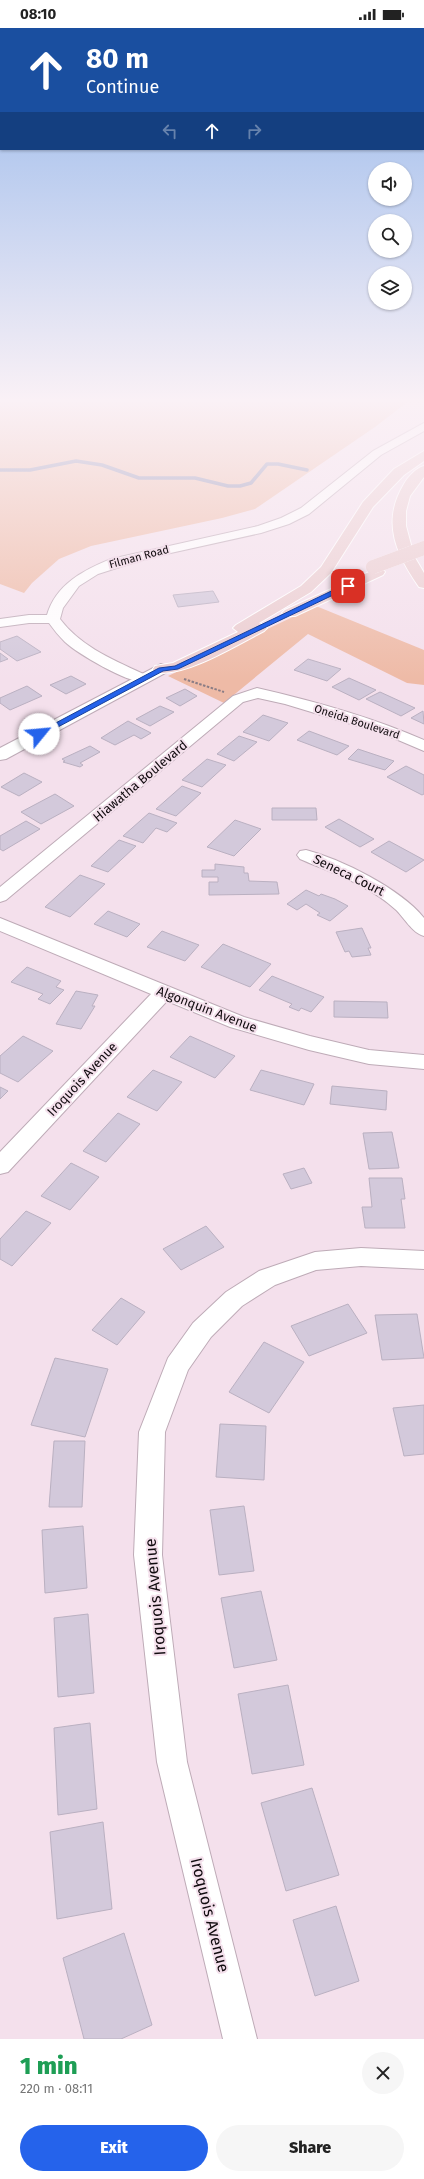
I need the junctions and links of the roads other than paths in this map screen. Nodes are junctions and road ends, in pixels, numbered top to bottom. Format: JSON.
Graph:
{"nodes":[{"id":1,"x":326,"y":494,"type":"edge"},
{"id":2,"x":378,"y":494,"type":"edge"},
{"id":3,"x":404,"y":494,"type":"edge"},
{"id":4,"x":424,"y":548,"type":"edge"},
{"id":5,"x":424,"y":554,"type":"edge"},
{"id":6,"x":376,"y":570,"type":"junction"},
{"id":7,"x":424,"y":584,"type":"edge"},
{"id":8,"x":53,"y":619,"type":"junction"},
{"id":9,"x":0,"y":623,"type":"edge"},
{"id":10,"x":241,"y":628,"type":"junction"},
{"id":11,"x":161,"y":669,"type":"junction"},
{"id":12,"x":143,"y":679,"type":"junction"},
{"id":13,"x":290,"y":700,"type":"joint"},
{"id":14,"x":424,"y":746,"type":"edge"},
{"id":15,"x":0,"y":755,"type":"edge"},
{"id":16,"x":306,"y":855,"type":"dead end"},
{"id":17,"x":0,"y":896,"type":"edge"},
{"id":18,"x":0,"y":924,"type":"edge"},
{"id":19,"x":424,"y":930,"type":"edge"},
{"id":20,"x":164,"y":992,"type":"junction"},
{"id":21,"x":424,"y":1062,"type":"edge"},
{"id":22,"x":0,"y":1166,"type":"edge"},
{"id":23,"x":424,"y":1260,"type":"edge"},
{"id":24,"x":240,"y":2039,"type":"edge"}],
"edges":[{"from":1,"to":8,"type":"street","name":"Filman Road"},
{"from":2,"to":10,"type":"highway"},
{"from":3,"to":7,"type":"highway"},
{"from":4,"to":6,"type":"highway","bridge":true},
{"from":5,"to":6,"type":"highway"},
{"from":6,"to":10,"type":"highway"},
{"from":6,"to":11,"type":"highway"},
{"from":8,"to":9,"type":"street"},
{"from":8,"to":12,"type":"street"},
{"from":10,"to":11,"type":"highway"},
{"from":11,"to":12,"type":"main road"},
{"from":12,"to":15,"type":"main road"},
{"from":13,"to":14,"type":"street","name":"Oneida Boulevard"},
{"from":13,"to":17,"type":"street","name":"Hiawatha Boulevard"},
{"from":16,"to":19,"type":"street","name":"Seneca Court"},
{"from":18,"to":20,"type":"street","name":"Algonquin Avenue"},
{"from":20,"to":21,"type":"street","name":"Algonquin Avenue"},
{"from":20,"to":22,"type":"street","name":"Iroquois Avenue"},
{"from":23,"to":24,"type":"street","name":"Iroquois Avenue"}]}
